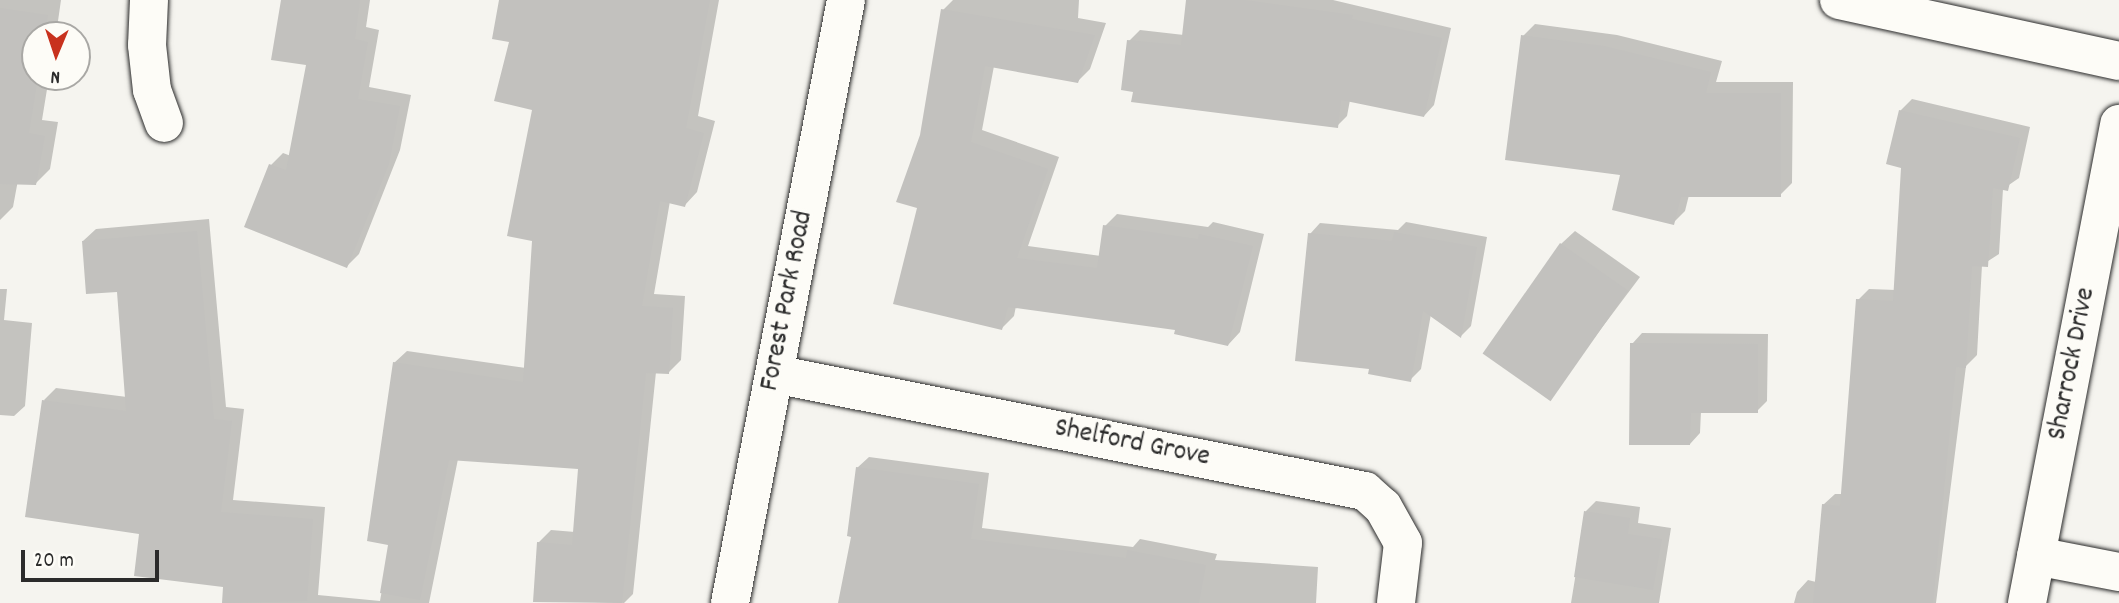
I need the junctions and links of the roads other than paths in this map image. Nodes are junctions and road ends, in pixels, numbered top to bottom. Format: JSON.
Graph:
{"nodes":[{"id":1,"x":149,"y":0,"type":"edge"},
{"id":2,"x":846,"y":0,"type":"edge"},
{"id":3,"x":1839,"y":0,"type":"edge"},
{"id":4,"x":2119,"y":61,"type":"edge"},
{"id":5,"x":164,"y":123,"type":"dead end"},
{"id":6,"x":2119,"y":124,"type":"edge"},
{"id":7,"x":774,"y":374,"type":"junction"},
{"id":8,"x":2036,"y":556,"type":"junction"},
{"id":9,"x":2119,"y":572,"type":"edge"},
{"id":10,"x":730,"y":603,"type":"edge"},
{"id":11,"x":1396,"y":603,"type":"edge"},
{"id":12,"x":2027,"y":603,"type":"edge"}],
"edges":[{"from":1,"to":5,"type":"street"},
{"from":2,"to":7,"type":"street","name":"Forest Park Road"},
{"from":3,"to":4,"type":"street"},
{"from":6,"to":8,"type":"street","name":"Sharrock Drive"},
{"from":7,"to":10,"type":"street","name":"Forest Park Road"},
{"from":7,"to":11,"type":"street","name":"Shelford Grove"},
{"from":8,"to":9,"type":"street"},
{"from":8,"to":12,"type":"street","name":"Sharrock Drive"}]}
